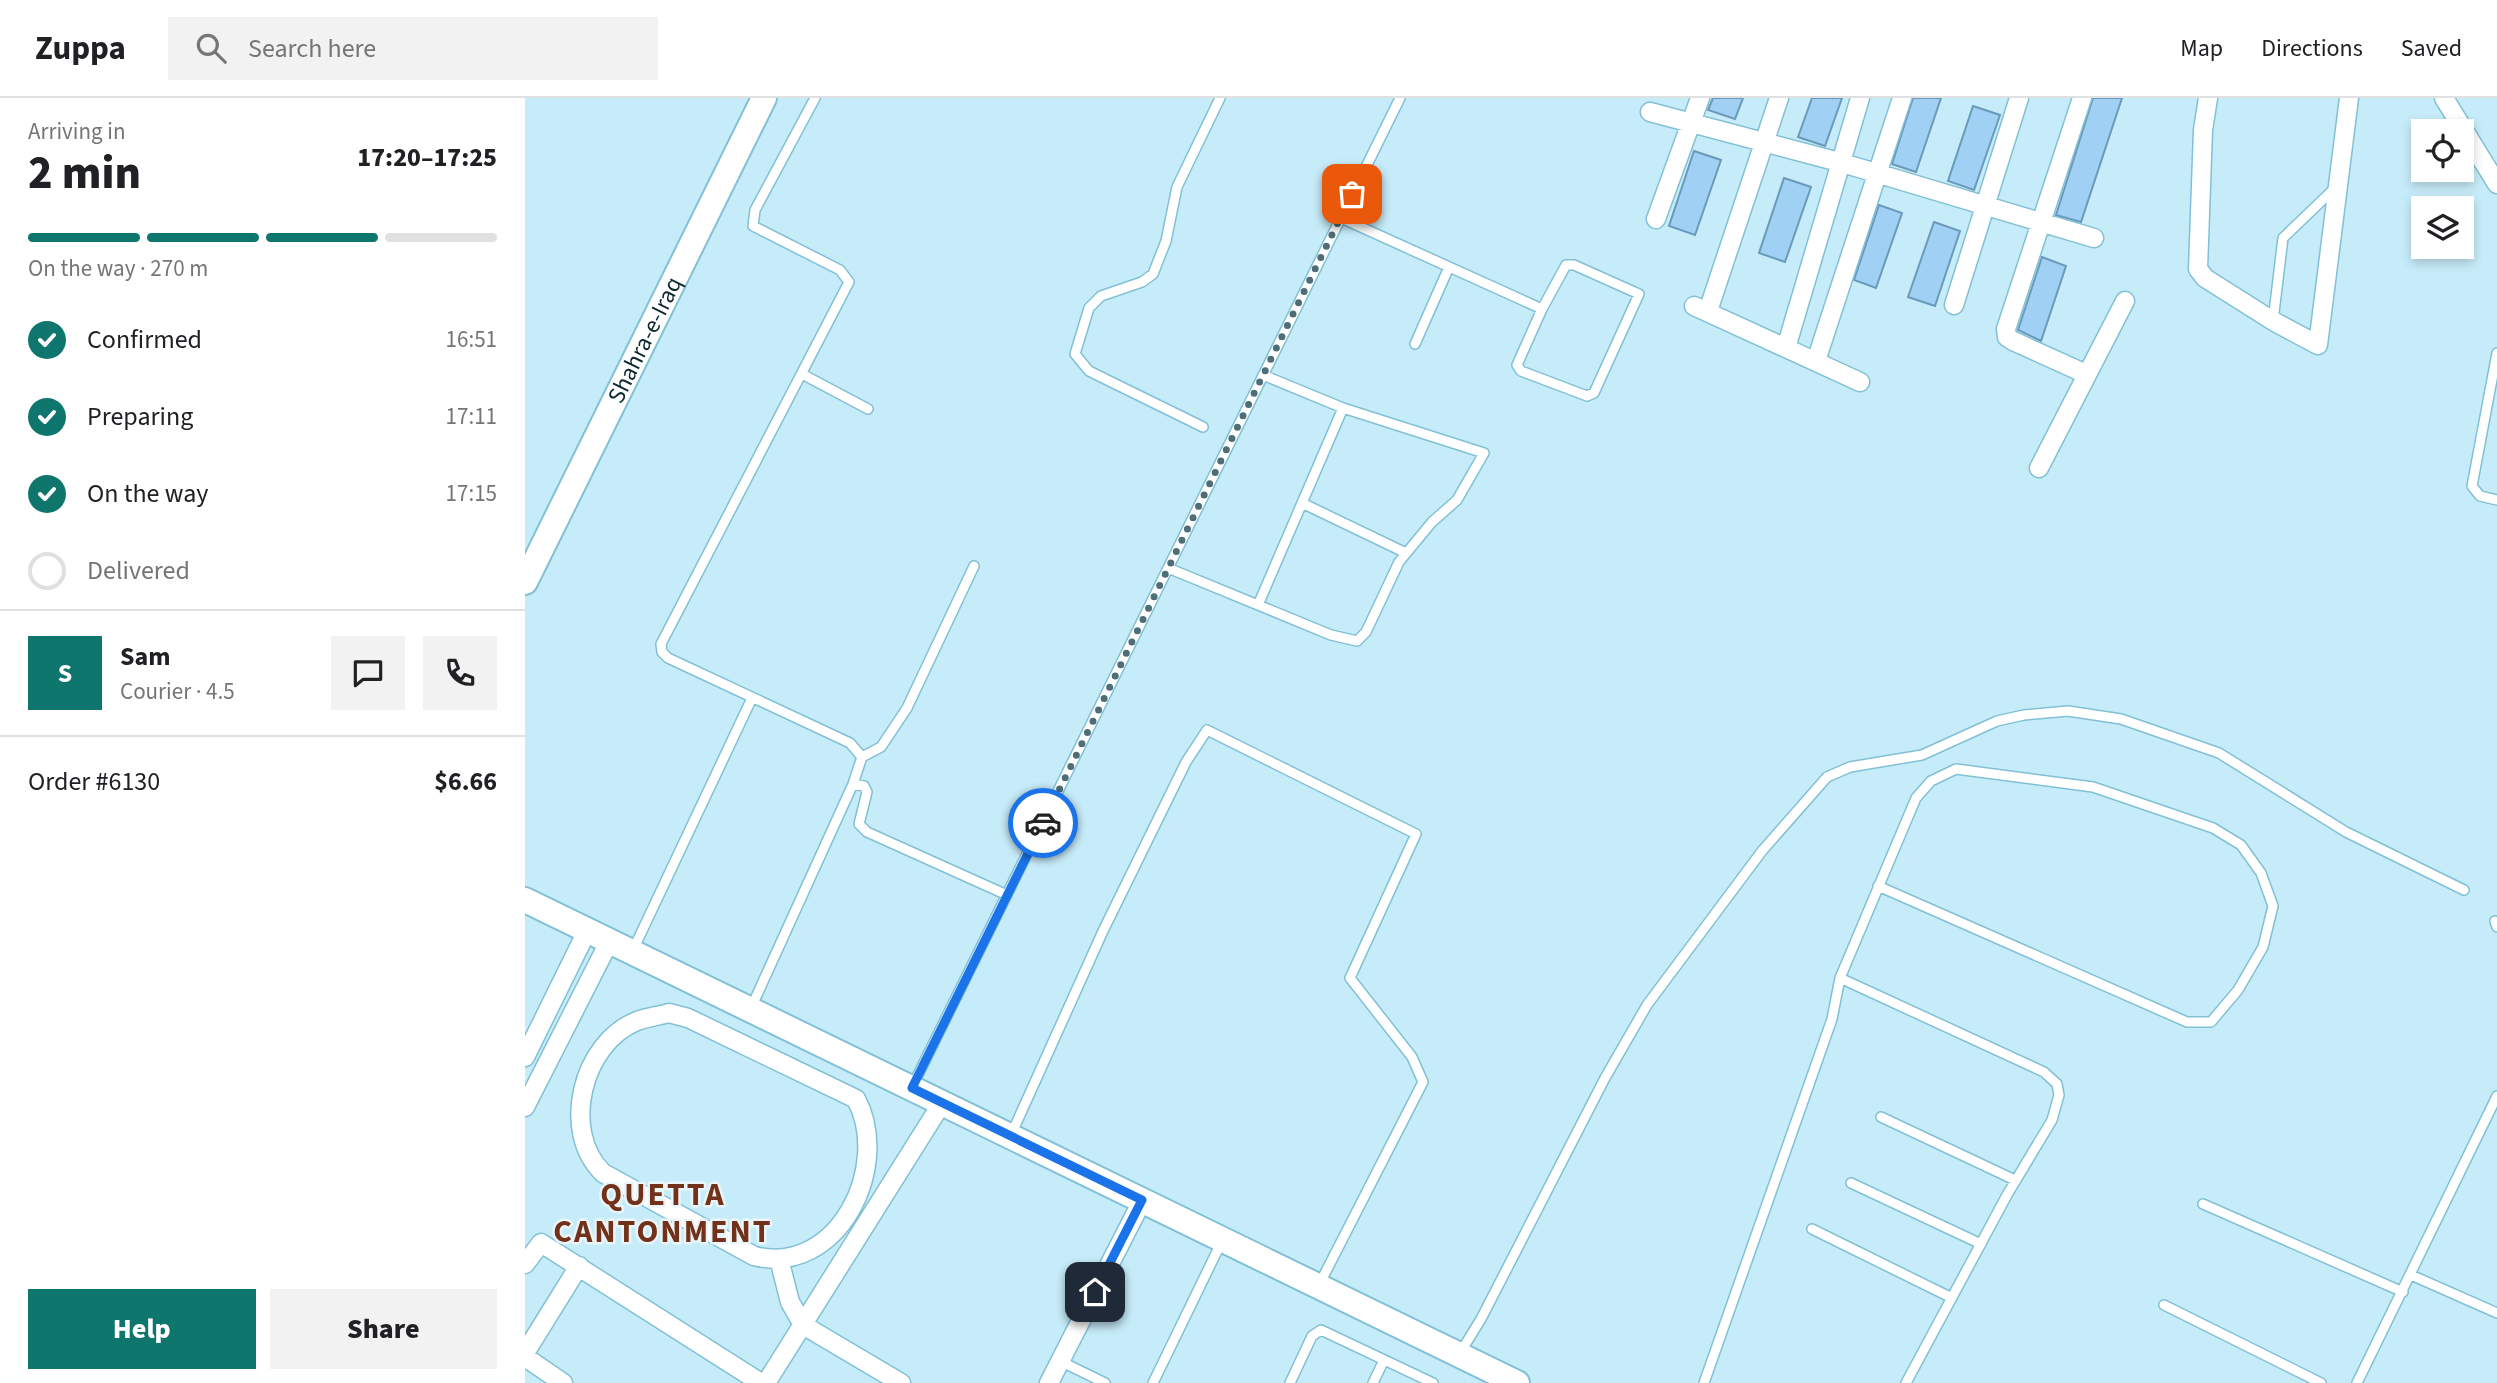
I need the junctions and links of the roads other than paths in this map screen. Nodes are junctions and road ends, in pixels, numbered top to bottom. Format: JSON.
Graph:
{"nodes":[{"id":1,"x":764,"y":98,"type":"edge"},
{"id":2,"x":815,"y":98,"type":"edge"},
{"id":3,"x":1220,"y":98,"type":"edge"},
{"id":4,"x":1400,"y":98,"type":"edge"},
{"id":5,"x":1700,"y":98,"type":"edge"},
{"id":6,"x":1779,"y":98,"type":"edge"},
{"id":7,"x":1860,"y":98,"type":"edge"},
{"id":8,"x":1902,"y":98,"type":"edge"},
{"id":9,"x":2019,"y":98,"type":"edge"},
{"id":10,"x":2082,"y":98,"type":"edge"},
{"id":11,"x":2208,"y":98,"type":"edge"},
{"id":12,"x":2349,"y":98,"type":"edge"},
{"id":13,"x":2444,"y":98,"type":"edge"},
{"id":14,"x":1650,"y":112,"type":"dead end"},
{"id":15,"x":1691,"y":123,"type":"junction"},
{"id":16,"x":1764,"y":142,"type":"junction"},
{"id":17,"x":1839,"y":162,"type":"junction"},
{"id":18,"x":1877,"y":174,"type":"junction"},
{"id":19,"x":2497,"y":184,"type":"edge"},
{"id":20,"x":2337,"y":186,"type":"junction"},
{"id":21,"x":1984,"y":206,"type":"junction"},
{"id":22,"x":1341,"y":218,"type":"junction"},
{"id":23,"x":1656,"y":219,"type":"dead end"},
{"id":24,"x":2040,"y":223,"type":"junction"},
{"id":25,"x":2094,"y":238,"type":"dead end"},
{"id":26,"x":1449,"y":267,"type":"junction"},
{"id":27,"x":2125,"y":301,"type":"dead end"},
{"id":28,"x":1954,"y":305,"type":"dead end"},
{"id":29,"x":1542,"y":309,"type":"junction"},
{"id":30,"x":2273,"y":321,"type":"junction"},
{"id":31,"x":1415,"y":344,"type":"dead end"},
{"id":32,"x":1786,"y":348,"type":"junction"},
{"id":33,"x":2497,"y":353,"type":"edge"},
{"id":34,"x":1816,"y":361,"type":"junction"},
{"id":35,"x":802,"y":373,"type":"junction"},
{"id":36,"x":2086,"y":374,"type":"junction"},
{"id":37,"x":1263,"y":375,"type":"junction"},
{"id":38,"x":1860,"y":382,"type":"dead end"},
{"id":39,"x":1343,"y":408,"type":"junction"},
{"id":40,"x":868,"y":409,"type":"dead end"},
{"id":41,"x":1203,"y":427,"type":"dead end"},
{"id":42,"x":2039,"y":468,"type":"dead end"},
{"id":43,"x":2497,"y":500,"type":"edge"},
{"id":44,"x":1302,"y":503,"type":"junction"},
{"id":45,"x":1406,"y":553,"type":"junction"},
{"id":46,"x":974,"y":566,"type":"dead end"},
{"id":47,"x":1168,"y":568,"type":"junction"},
{"id":48,"x":525,"y":582,"type":"edge"},
{"id":49,"x":1258,"y":605,"type":"junction"},
{"id":50,"x":752,"y":698,"type":"junction"},
{"id":51,"x":862,"y":757,"type":"junction"},
{"id":52,"x":853,"y":784,"type":"junction"},
{"id":53,"x":1878,"y":886,"type":"junction"},
{"id":54,"x":2464,"y":890,"type":"dead end"},
{"id":55,"x":1007,"y":895,"type":"junction"},
{"id":56,"x":525,"y":900,"type":"edge"},
{"id":57,"x":587,"y":931,"type":"junction"},
{"id":58,"x":609,"y":942,"type":"junction"},
{"id":59,"x":632,"y":952,"type":"junction"},
{"id":60,"x":1840,"y":978,"type":"junction"},
{"id":61,"x":750,"y":1010,"type":"junction"},
{"id":62,"x":525,"y":1057,"type":"edge"},
{"id":63,"x":912,"y":1088,"type":"junction"},
{"id":64,"x":2497,"y":1096,"type":"edge"},
{"id":65,"x":942,"y":1103,"type":"junction"},
{"id":66,"x":525,"y":1107,"type":"edge"},
{"id":67,"x":1881,"y":1117,"type":"dead end"},
{"id":68,"x":1010,"y":1136,"type":"junction"},
{"id":69,"x":869,"y":1163,"type":"junction"},
{"id":70,"x":899,"y":1171,"type":"junction"},
{"id":71,"x":2015,"y":1180,"type":"junction"},
{"id":72,"x":1851,"y":1183,"type":"dead end"},
{"id":73,"x":1142,"y":1200,"type":"junction"},
{"id":74,"x":2203,"y":1204,"type":"dead end"},
{"id":75,"x":1812,"y":1228,"type":"dead end"},
{"id":76,"x":1223,"y":1240,"type":"junction"},
{"id":77,"x":1981,"y":1244,"type":"junction"},
{"id":78,"x":779,"y":1259,"type":"junction"},
{"id":79,"x":525,"y":1264,"type":"edge"},
{"id":80,"x":579,"y":1266,"type":"junction"},
{"id":81,"x":2411,"y":1275,"type":"junction"},
{"id":82,"x":1318,"y":1286,"type":"junction"},
{"id":83,"x":2403,"y":1292,"type":"junction"},
{"id":84,"x":1952,"y":1298,"type":"junction"},
{"id":85,"x":2164,"y":1305,"type":"dead end"},
{"id":86,"x":2497,"y":1313,"type":"edge"},
{"id":87,"x":803,"y":1325,"type":"junction"},
{"id":88,"x":526,"y":1350,"type":"edge"},
{"id":89,"x":1459,"y":1355,"type":"junction"},
{"id":90,"x":1384,"y":1360,"type":"junction"},
{"id":91,"x":1060,"y":1361,"type":"junction"},
{"id":92,"x":563,"y":1383,"type":"edge"},
{"id":93,"x":761,"y":1383,"type":"edge"},
{"id":94,"x":767,"y":1383,"type":"edge"},
{"id":95,"x":901,"y":1383,"type":"edge"},
{"id":96,"x":1049,"y":1383,"type":"edge"},
{"id":97,"x":1105,"y":1383,"type":"edge"},
{"id":98,"x":1153,"y":1383,"type":"edge"},
{"id":99,"x":1290,"y":1383,"type":"edge"},
{"id":100,"x":1373,"y":1383,"type":"edge"},
{"id":101,"x":1433,"y":1383,"type":"edge"},
{"id":102,"x":1517,"y":1383,"type":"edge"},
{"id":103,"x":1704,"y":1383,"type":"edge"},
{"id":104,"x":1906,"y":1383,"type":"edge"},
{"id":105,"x":2321,"y":1383,"type":"edge"},
{"id":106,"x":2357,"y":1383,"type":"edge"}],
"edges":[{"from":1,"to":48,"type":"main road","name":"Shahra-e-Iraq"},
{"from":2,"to":35,"type":"lane"},
{"from":3,"to":41,"type":"lane"},
{"from":4,"to":22,"type":"lane"},
{"from":5,"to":15,"type":"street"},
{"from":6,"to":16,"type":"street"},
{"from":7,"to":17,"type":"street"},
{"from":8,"to":18,"type":"street"},
{"from":9,"to":21,"type":"street"},
{"from":10,"to":24,"type":"street"},
{"from":11,"to":30,"type":"street"},
{"from":12,"to":20,"type":"street"},
{"from":13,"to":19,"type":"street"},
{"from":14,"to":15,"type":"street"},
{"from":15,"to":16,"type":"street"},
{"from":15,"to":23,"type":"street"},
{"from":16,"to":17,"type":"street"},
{"from":16,"to":32,"type":"street"},
{"from":17,"to":18,"type":"street"},
{"from":17,"to":32,"type":"street"},
{"from":18,"to":21,"type":"street"},
{"from":18,"to":34,"type":"street"},
{"from":20,"to":30,"type":"lane"},
{"from":20,"to":30,"type":"street"},
{"from":21,"to":24,"type":"street"},
{"from":21,"to":28,"type":"street"},
{"from":22,"to":26,"type":"lane"},
{"from":22,"to":37,"type":"lane"},
{"from":24,"to":25,"type":"street"},
{"from":24,"to":36,"type":"street"},
{"from":26,"to":29,"type":"lane"},
{"from":26,"to":31,"type":"lane"},
{"from":27,"to":36,"type":"street"},
{"from":29,"to":29,"type":"lane"},
{"from":32,"to":34,"type":"street"},
{"from":33,"to":43,"type":"lane"},
{"from":34,"to":38,"type":"street"},
{"from":35,"to":40,"type":"lane"},
{"from":35,"to":50,"type":"lane"},
{"from":36,"to":42,"type":"street"},
{"from":37,"to":39,"type":"lane"},
{"from":37,"to":47,"type":"lane"},
{"from":39,"to":44,"type":"lane"},
{"from":39,"to":45,"type":"lane"},
{"from":44,"to":45,"type":"lane"},
{"from":44,"to":49,"type":"lane"},
{"from":45,"to":49,"type":"lane"},
{"from":46,"to":51,"type":"lane"},
{"from":47,"to":49,"type":"lane"},
{"from":47,"to":55,"type":"lane"},
{"from":50,"to":51,"type":"lane"},
{"from":50,"to":59,"type":"lane"},
{"from":51,"to":52,"type":"lane"},
{"from":52,"to":55,"type":"lane"},
{"from":52,"to":61,"type":"lane"},
{"from":53,"to":53,"type":"lane"},
{"from":53,"to":60,"type":"lane"},
{"from":54,"to":89,"type":"lane"},
{"from":55,"to":63,"type":"lane"},
{"from":56,"to":57,"type":"main road"},
{"from":57,"to":58,"type":"main road"},
{"from":57,"to":62,"type":"street"},
{"from":58,"to":59,"type":"main road"},
{"from":58,"to":66,"type":"street"},
{"from":59,"to":61,"type":"main road"},
{"from":60,"to":71,"type":"lane"},
{"from":60,"to":103,"type":"lane"},
{"from":61,"to":63,"type":"main road"},
{"from":63,"to":65,"type":"main road"},
{"from":64,"to":81,"type":"lane"},
{"from":65,"to":68,"type":"main road"},
{"from":65,"to":70,"type":"street"},
{"from":67,"to":71,"type":"lane"},
{"from":68,"to":73,"type":"main road"},
{"from":68,"to":82,"type":"lane"},
{"from":69,"to":70,"type":"street"},
{"from":69,"to":78,"type":"street"},
{"from":69,"to":78,"type":"street"},
{"from":70,"to":87,"type":"street"},
{"from":71,"to":77,"type":"lane"},
{"from":72,"to":77,"type":"lane"},
{"from":73,"to":76,"type":"main road"},
{"from":73,"to":91,"type":"street"},
{"from":74,"to":83,"type":"lane"},
{"from":75,"to":84,"type":"lane"},
{"from":76,"to":82,"type":"main road"},
{"from":76,"to":98,"type":"lane"},
{"from":77,"to":84,"type":"lane"},
{"from":78,"to":87,"type":"street"},
{"from":79,"to":80,"type":"street"},
{"from":80,"to":88,"type":"street"},
{"from":80,"to":93,"type":"street"},
{"from":81,"to":83,"type":"lane"},
{"from":81,"to":86,"type":"lane"},
{"from":82,"to":89,"type":"main road"},
{"from":83,"to":106,"type":"lane"},
{"from":84,"to":104,"type":"lane"},
{"from":85,"to":105,"type":"lane"},
{"from":87,"to":94,"type":"street"},
{"from":87,"to":95,"type":"street"},
{"from":88,"to":92,"type":"street"},
{"from":89,"to":102,"type":"main road"},
{"from":90,"to":99,"type":"lane"},
{"from":90,"to":100,"type":"lane"},
{"from":90,"to":101,"type":"lane"},
{"from":91,"to":96,"type":"street"},
{"from":91,"to":97,"type":"lane"}]}
